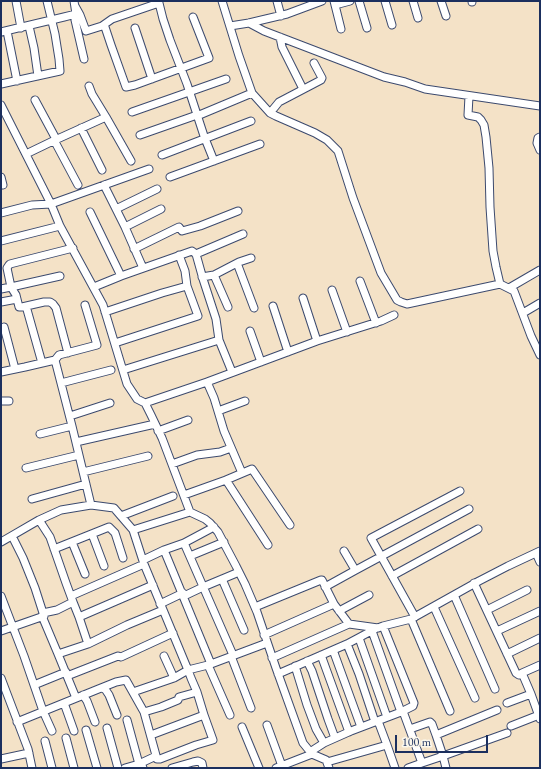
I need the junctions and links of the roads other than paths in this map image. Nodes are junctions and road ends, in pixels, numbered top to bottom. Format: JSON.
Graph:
{"nodes":[{"id":1,"x":16,"y":1,"type":"edge"},
{"id":2,"x":47,"y":1,"type":"edge"},
{"id":3,"x":222,"y":1,"type":"edge"},
{"id":4,"x":277,"y":1,"type":"edge"},
{"id":5,"x":322,"y":1,"type":"edge"},
{"id":6,"x":350,"y":1,"type":"edge"},
{"id":7,"x":359,"y":1,"type":"edge"},
{"id":8,"x":385,"y":1,"type":"edge"},
{"id":9,"x":413,"y":1,"type":"edge"},
{"id":10,"x":441,"y":1,"type":"edge"},
{"id":11,"x":334,"y":3,"type":"edge"},
{"id":12,"x":75,"y":7,"type":"edge"},
{"id":13,"x":281,"y":16,"type":"junction"},
{"id":14,"x":446,"y":16,"type":"dead end"},
{"id":15,"x":193,"y":17,"type":"dead end"},
{"id":16,"x":418,"y":18,"type":"dead end"},
{"id":17,"x":52,"y":20,"type":"junction"},
{"id":18,"x":249,"y":23,"type":"junction"},
{"id":19,"x":392,"y":25,"type":"dead end"},
{"id":20,"x":29,"y":26,"type":"junction"},
{"id":21,"x":102,"y":26,"type":"junction"},
{"id":22,"x":230,"y":26,"type":"junction"},
{"id":23,"x":21,"y":28,"type":"junction"},
{"id":24,"x":135,"y":28,"type":"dead end"},
{"id":25,"x":367,"y":28,"type":"dead end"},
{"id":26,"x":341,"y":30,"type":"dead end"},
{"id":27,"x":4,"y":31,"type":"edge"},
{"id":28,"x":280,"y":37,"type":"junction"},
{"id":29,"x":84,"y":59,"type":"dead end"},
{"id":30,"x":314,"y":63,"type":"dead end"},
{"id":31,"x":181,"y":68,"type":"junction"},
{"id":32,"x":38,"y":76,"type":"junction"},
{"id":33,"x":152,"y":79,"type":"junction"},
{"id":34,"x":226,"y":79,"type":"dead end"},
{"id":35,"x":17,"y":81,"type":"junction"},
{"id":36,"x":1,"y":84,"type":"edge"},
{"id":37,"x":90,"y":86,"type":"dead end"},
{"id":38,"x":303,"y":89,"type":"junction"},
{"id":39,"x":189,"y":92,"type":"junction"},
{"id":40,"x":252,"y":93,"type":"junction"},
{"id":41,"x":469,"y":96,"type":"junction"},
{"id":42,"x":35,"y":100,"type":"dead end"},
{"id":43,"x":1,"y":104,"type":"edge"},
{"id":44,"x":540,"y":106,"type":"edge"},
{"id":45,"x":132,"y":112,"type":"dead end"},
{"id":46,"x":270,"y":113,"type":"junction"},
{"id":47,"x":197,"y":115,"type":"junction"},
{"id":48,"x":106,"y":117,"type":"junction"},
{"id":49,"x":250,"y":121,"type":"dead end"},
{"id":50,"x":81,"y":128,"type":"junction"},
{"id":51,"x":140,"y":135,"type":"dead end"},
{"id":52,"x":540,"y":137,"type":"edge"},
{"id":53,"x":205,"y":139,"type":"junction"},
{"id":54,"x":55,"y":140,"type":"junction"},
{"id":55,"x":260,"y":144,"type":"dead end"},
{"id":56,"x":540,"y":150,"type":"edge"},
{"id":57,"x":26,"y":154,"type":"junction"},
{"id":58,"x":162,"y":155,"type":"dead end"},
{"id":59,"x":131,"y":161,"type":"dead end"},
{"id":60,"x":214,"y":161,"type":"junction"},
{"id":61,"x":149,"y":169,"type":"dead end"},
{"id":62,"x":102,"y":170,"type":"dead end"},
{"id":63,"x":1,"y":177,"type":"edge"},
{"id":64,"x":170,"y":177,"type":"dead end"},
{"id":65,"x":1,"y":185,"type":"edge"},
{"id":66,"x":78,"y":185,"type":"dead end"},
{"id":67,"x":104,"y":185,"type":"junction"},
{"id":68,"x":158,"y":189,"type":"dead end"},
{"id":69,"x":51,"y":204,"type":"junction"},
{"id":70,"x":116,"y":209,"type":"junction"},
{"id":71,"x":161,"y":209,"type":"dead end"},
{"id":72,"x":238,"y":210,"type":"dead end"},
{"id":73,"x":90,"y":212,"type":"dead end"},
{"id":74,"x":1,"y":213,"type":"edge"},
{"id":75,"x":60,"y":226,"type":"junction"},
{"id":76,"x":125,"y":227,"type":"junction"},
{"id":77,"x":243,"y":234,"type":"dead end"},
{"id":78,"x":1,"y":241,"type":"edge"},
{"id":79,"x":73,"y":248,"type":"junction"},
{"id":80,"x":134,"y":249,"type":"junction"},
{"id":81,"x":196,"y":254,"type":"junction"},
{"id":82,"x":179,"y":255,"type":"junction"},
{"id":83,"x":252,"y":258,"type":"dead end"},
{"id":84,"x":237,"y":263,"type":"junction"},
{"id":85,"x":143,"y":268,"type":"junction"},
{"id":86,"x":540,"y":270,"type":"edge"},
{"id":87,"x":214,"y":275,"type":"junction"},
{"id":88,"x":60,"y":276,"type":"dead end"},
{"id":89,"x":121,"y":276,"type":"junction"},
{"id":90,"x":202,"y":277,"type":"junction"},
{"id":91,"x":360,"y":281,"type":"dead end"},
{"id":92,"x":500,"y":284,"type":"junction"},
{"id":93,"x":187,"y":286,"type":"junction"},
{"id":94,"x":11,"y":287,"type":"junction"},
{"id":95,"x":94,"y":287,"type":"junction"},
{"id":96,"x":1,"y":288,"type":"edge"},
{"id":97,"x":509,"y":288,"type":"junction"},
{"id":98,"x":332,"y":290,"type":"dead end"},
{"id":99,"x":303,"y":298,"type":"dead end"},
{"id":100,"x":17,"y":299,"type":"junction"},
{"id":101,"x":1,"y":302,"type":"edge"},
{"id":102,"x":540,"y":303,"type":"edge"},
{"id":103,"x":86,"y":305,"type":"dead end"},
{"id":104,"x":26,"y":306,"type":"junction"},
{"id":105,"x":273,"y":306,"type":"dead end"},
{"id":106,"x":228,"y":307,"type":"dead end"},
{"id":107,"x":254,"y":308,"type":"dead end"},
{"id":108,"x":105,"y":312,"type":"junction"},
{"id":109,"x":523,"y":314,"type":"junction"},
{"id":110,"x":394,"y":315,"type":"dead end"},
{"id":111,"x":376,"y":323,"type":"junction"},
{"id":112,"x":4,"y":328,"type":"dead end"},
{"id":113,"x":250,"y":331,"type":"dead end"},
{"id":114,"x":347,"y":332,"type":"junction"},
{"id":115,"x":219,"y":340,"type":"junction"},
{"id":116,"x":317,"y":341,"type":"junction"},
{"id":117,"x":115,"y":343,"type":"junction"},
{"id":118,"x":288,"y":352,"type":"junction"},
{"id":119,"x":68,"y":353,"type":"junction"},
{"id":120,"x":540,"y":355,"type":"edge"},
{"id":121,"x":55,"y":360,"type":"junction"},
{"id":122,"x":261,"y":362,"type":"junction"},
{"id":123,"x":42,"y":363,"type":"junction"},
{"id":124,"x":15,"y":369,"type":"junction"},
{"id":125,"x":111,"y":370,"type":"dead end"},
{"id":126,"x":123,"y":370,"type":"junction"},
{"id":127,"x":1,"y":372,"type":"edge"},
{"id":128,"x":232,"y":372,"type":"junction"},
{"id":129,"x":207,"y":382,"type":"junction"},
{"id":130,"x":61,"y":383,"type":"junction"},
{"id":131,"x":1,"y":401,"type":"edge"},
{"id":132,"x":9,"y":401,"type":"dead end"},
{"id":133,"x":246,"y":401,"type":"dead end"},
{"id":134,"x":110,"y":403,"type":"dead end"},
{"id":135,"x":145,"y":403,"type":"junction"},
{"id":136,"x":218,"y":411,"type":"junction"},
{"id":137,"x":70,"y":416,"type":"junction"},
{"id":138,"x":188,"y":420,"type":"dead end"},
{"id":139,"x":155,"y":424,"type":"junction"},
{"id":140,"x":72,"y":426,"type":"junction"},
{"id":141,"x":158,"y":431,"type":"junction"},
{"id":142,"x":40,"y":434,"type":"dead end"},
{"id":143,"x":76,"y":442,"type":"junction"},
{"id":144,"x":231,"y":448,"type":"junction"},
{"id":145,"x":79,"y":455,"type":"junction"},
{"id":146,"x":148,"y":456,"type":"dead end"},
{"id":147,"x":172,"y":464,"type":"junction"},
{"id":148,"x":26,"y":468,"type":"dead end"},
{"id":149,"x":83,"y":472,"type":"junction"},
{"id":150,"x":242,"y":474,"type":"junction"},
{"id":151,"x":226,"y":480,"type":"junction"},
{"id":152,"x":86,"y":484,"type":"junction"},
{"id":153,"x":460,"y":491,"type":"dead end"},
{"id":154,"x":173,"y":496,"type":"dead end"},
{"id":155,"x":184,"y":496,"type":"junction"},
{"id":156,"x":32,"y":498,"type":"dead end"},
{"id":157,"x":91,"y":505,"type":"junction"},
{"id":158,"x":469,"y":510,"type":"dead end"},
{"id":159,"x":190,"y":512,"type":"junction"},
{"id":160,"x":121,"y":516,"type":"junction"},
{"id":161,"x":39,"y":520,"type":"junction"},
{"id":162,"x":290,"y":526,"type":"dead end"},
{"id":163,"x":214,"y":527,"type":"junction"},
{"id":164,"x":478,"y":529,"type":"dead end"},
{"id":165,"x":133,"y":530,"type":"junction"},
{"id":166,"x":92,"y":534,"type":"junction"},
{"id":167,"x":12,"y":536,"type":"junction"},
{"id":168,"x":1,"y":542,"type":"edge"},
{"id":169,"x":72,"y":542,"type":"junction"},
{"id":170,"x":224,"y":542,"type":"junction"},
{"id":171,"x":184,"y":543,"type":"junction"},
{"id":172,"x":268,"y":545,"type":"dead end"},
{"id":173,"x":54,"y":549,"type":"junction"},
{"id":174,"x":164,"y":550,"type":"junction"},
{"id":175,"x":344,"y":551,"type":"dead end"},
{"id":176,"x":538,"y":552,"type":"edge"},
{"id":177,"x":190,"y":556,"type":"junction"},
{"id":178,"x":380,"y":557,"type":"junction"},
{"id":179,"x":123,"y":558,"type":"dead end"},
{"id":180,"x":143,"y":562,"type":"junction"},
{"id":181,"x":540,"y":562,"type":"edge"},
{"id":182,"x":104,"y":566,"type":"dead end"},
{"id":183,"x":354,"y":571,"type":"junction"},
{"id":184,"x":239,"y":572,"type":"junction"},
{"id":185,"x":85,"y":574,"type":"dead end"},
{"id":186,"x":392,"y":576,"type":"junction"},
{"id":187,"x":222,"y":579,"type":"junction"},
{"id":188,"x":474,"y":583,"type":"junction"},
{"id":189,"x":153,"y":585,"type":"junction"},
{"id":190,"x":203,"y":587,"type":"junction"},
{"id":191,"x":325,"y":587,"type":"junction"},
{"id":192,"x":527,"y":590,"type":"dead end"},
{"id":193,"x":184,"y":595,"type":"junction"},
{"id":194,"x":369,"y":595,"type":"dead end"},
{"id":195,"x":454,"y":595,"type":"junction"},
{"id":196,"x":1,"y":596,"type":"edge"},
{"id":197,"x":72,"y":599,"type":"junction"},
{"id":198,"x":334,"y":604,"type":"junction"},
{"id":199,"x":162,"y":607,"type":"junction"},
{"id":200,"x":255,"y":607,"type":"junction"},
{"id":201,"x":434,"y":607,"type":"junction"},
{"id":202,"x":487,"y":610,"type":"junction"},
{"id":203,"x":339,"y":611,"type":"junction"},
{"id":204,"x":540,"y":611,"type":"edge"},
{"id":205,"x":42,"y":615,"type":"junction"},
{"id":206,"x":79,"y":617,"type":"junction"},
{"id":207,"x":413,"y":618,"type":"junction"},
{"id":208,"x":349,"y":624,"type":"junction"},
{"id":209,"x":13,"y":626,"type":"junction"},
{"id":210,"x":378,"y":628,"type":"junction"},
{"id":211,"x":1,"y":630,"type":"edge"},
{"id":212,"x":244,"y":630,"type":"dead end"},
{"id":213,"x":497,"y":631,"type":"junction"},
{"id":214,"x":173,"y":634,"type":"junction"},
{"id":215,"x":264,"y":635,"type":"junction"},
{"id":216,"x":359,"y":638,"type":"junction"},
{"id":217,"x":540,"y":638,"type":"edge"},
{"id":218,"x":267,"y":643,"type":"junction"},
{"id":219,"x":88,"y":644,"type":"junction"},
{"id":220,"x":347,"y":644,"type":"junction"},
{"id":221,"x":333,"y":650,"type":"junction"},
{"id":222,"x":58,"y":654,"type":"junction"},
{"id":223,"x":507,"y":654,"type":"junction"},
{"id":224,"x":321,"y":655,"type":"junction"},
{"id":225,"x":164,"y":656,"type":"dead end"},
{"id":226,"x":232,"y":656,"type":"junction"},
{"id":227,"x":272,"y":658,"type":"junction"},
{"id":228,"x":307,"y":661,"type":"junction"},
{"id":229,"x":210,"y":664,"type":"junction"},
{"id":230,"x":540,"y":665,"type":"edge"},
{"id":231,"x":295,"y":666,"type":"junction"},
{"id":232,"x":188,"y":670,"type":"junction"},
{"id":233,"x":522,"y":673,"type":"junction"},
{"id":234,"x":66,"y":674,"type":"junction"},
{"id":235,"x":278,"y":674,"type":"junction"},
{"id":236,"x":1,"y":678,"type":"edge"},
{"id":237,"x":174,"y":678,"type":"junction"},
{"id":238,"x":34,"y":685,"type":"junction"},
{"id":239,"x":101,"y":688,"type":"junction"},
{"id":240,"x":495,"y":689,"type":"dead end"},
{"id":241,"x":133,"y":692,"type":"junction"},
{"id":242,"x":197,"y":692,"type":"junction"},
{"id":243,"x":531,"y":694,"type":"junction"},
{"id":244,"x":83,"y":695,"type":"junction"},
{"id":245,"x":76,"y":698,"type":"junction"},
{"id":246,"x":475,"y":698,"type":"dead end"},
{"id":247,"x":64,"y":703,"type":"junction"},
{"id":248,"x":507,"y":703,"type":"dead end"},
{"id":249,"x":251,"y":708,"type":"dead end"},
{"id":250,"x":450,"y":710,"type":"dead end"},
{"id":251,"x":497,"y":710,"type":"dead end"},
{"id":252,"x":43,"y":711,"type":"junction"},
{"id":253,"x":144,"y":712,"type":"junction"},
{"id":254,"x":403,"y":713,"type":"junction"},
{"id":255,"x":117,"y":715,"type":"dead end"},
{"id":256,"x":204,"y":715,"type":"junction"},
{"id":257,"x":230,"y":715,"type":"dead end"},
{"id":258,"x":387,"y":717,"type":"junction"},
{"id":259,"x":539,"y":717,"type":"edge"},
{"id":260,"x":126,"y":720,"type":"dead end"},
{"id":261,"x":377,"y":721,"type":"junction"},
{"id":262,"x":17,"y":722,"type":"junction"},
{"id":263,"x":95,"y":722,"type":"dead end"},
{"id":264,"x":267,"y":725,"type":"dead end"},
{"id":265,"x":511,"y":726,"type":"dead end"},
{"id":266,"x":242,"y":727,"type":"dead end"},
{"id":267,"x":361,"y":727,"type":"junction"},
{"id":268,"x":107,"y":728,"type":"dead end"},
{"id":269,"x":410,"y":729,"type":"junction"},
{"id":270,"x":74,"y":730,"type":"dead end"},
{"id":271,"x":86,"y":730,"type":"dead end"},
{"id":272,"x":52,"y":731,"type":"dead end"},
{"id":273,"x":349,"y":732,"type":"junction"},
{"id":274,"x":507,"y":733,"type":"dead end"},
{"id":275,"x":150,"y":735,"type":"junction"},
{"id":276,"x":436,"y":735,"type":"junction"},
{"id":277,"x":66,"y":738,"type":"dead end"},
{"id":278,"x":335,"y":738,"type":"junction"},
{"id":279,"x":45,"y":741,"type":"dead end"},
{"id":280,"x":324,"y":743,"type":"junction"},
{"id":281,"x":387,"y":745,"type":"junction"},
{"id":282,"x":29,"y":753,"type":"junction"},
{"id":283,"x":311,"y":753,"type":"junction"},
{"id":284,"x":156,"y":756,"type":"junction"},
{"id":285,"x":443,"y":756,"type":"junction"},
{"id":286,"x":1,"y":759,"type":"edge"},
{"id":287,"x":297,"y":760,"type":"junction"},
{"id":288,"x":426,"y":764,"type":"edge"},
{"id":289,"x":328,"y":765,"type":"edge"},
{"id":290,"x":141,"y":766,"type":"edge"},
{"id":291,"x":279,"y":767,"type":"edge"},
{"id":292,"x":32,"y":768,"type":"edge"},
{"id":293,"x":52,"y":768,"type":"edge"},
{"id":294,"x":74,"y":768,"type":"edge"},
{"id":295,"x":97,"y":768,"type":"edge"},
{"id":296,"x":118,"y":768,"type":"edge"},
{"id":297,"x":125,"y":768,"type":"edge"},
{"id":298,"x":172,"y":768,"type":"edge"},
{"id":299,"x":203,"y":768,"type":"edge"},
{"id":300,"x":258,"y":768,"type":"edge"},
{"id":301,"x":300,"y":768,"type":"edge"},
{"id":302,"x":395,"y":768,"type":"edge"},
{"id":303,"x":408,"y":768,"type":"edge"},
{"id":304,"x":446,"y":768,"type":"edge"}],
"edges":[{"from":1,"to":23,"type":"street"},
{"from":2,"to":17,"type":"street"},
{"from":3,"to":22,"type":"street"},
{"from":4,"to":13,"type":"street"},
{"from":5,"to":13,"type":"street"},
{"from":6,"to":11,"type":"street"},
{"from":7,"to":25,"type":"street"},
{"from":8,"to":19,"type":"street"},
{"from":9,"to":16,"type":"street"},
{"from":10,"to":14,"type":"street"},
{"from":11,"to":26,"type":"street"},
{"from":12,"to":17,"type":"street"},
{"from":12,"to":21,"type":"street"},
{"from":12,"to":29,"type":"street"},
{"from":13,"to":18,"type":"street"},
{"from":15,"to":31,"type":"street"},
{"from":17,"to":20,"type":"street"},
{"from":17,"to":32,"type":"street"},
{"from":18,"to":22,"type":"street"},
{"from":18,"to":28,"type":"street"},
{"from":20,"to":23,"type":"street"},
{"from":20,"to":32,"type":"street"},
{"from":21,"to":31,"type":"street"},
{"from":21,"to":33,"type":"street"},
{"from":22,"to":40,"type":"street"},
{"from":23,"to":27,"type":"street"},
{"from":24,"to":33,"type":"street"},
{"from":27,"to":35,"type":"street"},
{"from":28,"to":38,"type":"street"},
{"from":28,"to":41,"type":"street"},
{"from":30,"to":38,"type":"street"},
{"from":31,"to":33,"type":"street"},
{"from":31,"to":39,"type":"street"},
{"from":32,"to":35,"type":"street"},
{"from":34,"to":39,"type":"street"},
{"from":35,"to":36,"type":"street"},
{"from":37,"to":48,"type":"street"},
{"from":38,"to":46,"type":"street"},
{"from":39,"to":45,"type":"street"},
{"from":39,"to":47,"type":"street"},
{"from":40,"to":46,"type":"street"},
{"from":40,"to":47,"type":"street"},
{"from":41,"to":44,"type":"street"},
{"from":41,"to":92,"type":"street"},
{"from":42,"to":54,"type":"street"},
{"from":43,"to":57,"type":"street"},
{"from":46,"to":92,"type":"street"},
{"from":47,"to":51,"type":"street"},
{"from":47,"to":53,"type":"street"},
{"from":48,"to":50,"type":"street"},
{"from":48,"to":59,"type":"street"},
{"from":49,"to":53,"type":"street"},
{"from":50,"to":54,"type":"street"},
{"from":50,"to":62,"type":"street"},
{"from":52,"to":56,"type":"street"},
{"from":53,"to":58,"type":"street"},
{"from":53,"to":60,"type":"street"},
{"from":54,"to":57,"type":"street"},
{"from":54,"to":66,"type":"street"},
{"from":55,"to":60,"type":"street"},
{"from":57,"to":69,"type":"street"},
{"from":60,"to":64,"type":"street"},
{"from":61,"to":67,"type":"street"},
{"from":63,"to":65,"type":"street"},
{"from":67,"to":69,"type":"street"},
{"from":67,"to":70,"type":"street"},
{"from":68,"to":70,"type":"street"},
{"from":69,"to":74,"type":"street"},
{"from":69,"to":75,"type":"street"},
{"from":70,"to":76,"type":"street"},
{"from":71,"to":76,"type":"street"},
{"from":72,"to":80,"type":"street"},
{"from":73,"to":89,"type":"street"},
{"from":75,"to":78,"type":"street"},
{"from":75,"to":79,"type":"street"},
{"from":76,"to":80,"type":"street"},
{"from":77,"to":81,"type":"street"},
{"from":79,"to":94,"type":"street"},
{"from":79,"to":95,"type":"street"},
{"from":80,"to":85,"type":"street"},
{"from":81,"to":82,"type":"street"},
{"from":81,"to":90,"type":"street"},
{"from":82,"to":85,"type":"street"},
{"from":82,"to":93,"type":"street"},
{"from":83,"to":84,"type":"street"},
{"from":84,"to":87,"type":"street"},
{"from":84,"to":107,"type":"street"},
{"from":85,"to":89,"type":"street"},
{"from":86,"to":97,"type":"street"},
{"from":87,"to":90,"type":"street"},
{"from":87,"to":106,"type":"street"},
{"from":88,"to":94,"type":"street"},
{"from":89,"to":95,"type":"street"},
{"from":90,"to":115,"type":"street"},
{"from":91,"to":111,"type":"street"},
{"from":92,"to":97,"type":"street"},
{"from":93,"to":108,"type":"street"},
{"from":93,"to":117,"type":"street"},
{"from":94,"to":96,"type":"street"},
{"from":94,"to":100,"type":"street"},
{"from":95,"to":108,"type":"street"},
{"from":97,"to":109,"type":"street"},
{"from":98,"to":114,"type":"street"},
{"from":99,"to":116,"type":"street"},
{"from":100,"to":101,"type":"street"},
{"from":100,"to":104,"type":"street"},
{"from":102,"to":109,"type":"street"},
{"from":103,"to":119,"type":"street"},
{"from":104,"to":119,"type":"street"},
{"from":104,"to":123,"type":"street"},
{"from":105,"to":118,"type":"street"},
{"from":108,"to":117,"type":"street"},
{"from":109,"to":120,"type":"street"},
{"from":110,"to":111,"type":"street"},
{"from":111,"to":114,"type":"street"},
{"from":112,"to":124,"type":"street"},
{"from":113,"to":122,"type":"street"},
{"from":114,"to":116,"type":"street"},
{"from":115,"to":126,"type":"street"},
{"from":115,"to":128,"type":"street"},
{"from":116,"to":118,"type":"street"},
{"from":117,"to":126,"type":"street"},
{"from":118,"to":122,"type":"street"},
{"from":119,"to":121,"type":"street"},
{"from":121,"to":123,"type":"street"},
{"from":121,"to":130,"type":"street"},
{"from":122,"to":128,"type":"street"},
{"from":123,"to":124,"type":"street"},
{"from":124,"to":127,"type":"street"},
{"from":125,"to":130,"type":"street"},
{"from":126,"to":135,"type":"street"},
{"from":128,"to":129,"type":"street"},
{"from":129,"to":135,"type":"street"},
{"from":129,"to":136,"type":"street"},
{"from":130,"to":137,"type":"street"},
{"from":131,"to":132,"type":"street"},
{"from":133,"to":136,"type":"street"},
{"from":134,"to":137,"type":"street"},
{"from":135,"to":139,"type":"street"},
{"from":136,"to":144,"type":"street"},
{"from":137,"to":140,"type":"street"},
{"from":138,"to":141,"type":"street"},
{"from":139,"to":141,"type":"street"},
{"from":139,"to":143,"type":"street"},
{"from":140,"to":142,"type":"street"},
{"from":140,"to":143,"type":"street"},
{"from":141,"to":147,"type":"street"},
{"from":143,"to":145,"type":"street"},
{"from":144,"to":147,"type":"street"},
{"from":144,"to":150,"type":"street"},
{"from":145,"to":148,"type":"street"},
{"from":145,"to":149,"type":"street"},
{"from":146,"to":149,"type":"street"},
{"from":147,"to":155,"type":"street"},
{"from":149,"to":152,"type":"street"},
{"from":150,"to":151,"type":"street"},
{"from":150,"to":162,"type":"street"},
{"from":151,"to":155,"type":"street"},
{"from":151,"to":172,"type":"street"},
{"from":152,"to":156,"type":"street"},
{"from":152,"to":157,"type":"street"},
{"from":153,"to":178,"type":"street"},
{"from":154,"to":160,"type":"street"},
{"from":155,"to":159,"type":"street"},
{"from":157,"to":160,"type":"street"},
{"from":157,"to":161,"type":"street"},
{"from":158,"to":178,"type":"street"},
{"from":159,"to":163,"type":"street"},
{"from":159,"to":165,"type":"street"},
{"from":160,"to":165,"type":"street"},
{"from":161,"to":167,"type":"street"},
{"from":161,"to":173,"type":"street"},
{"from":163,"to":170,"type":"street"},
{"from":163,"to":171,"type":"street"},
{"from":164,"to":186,"type":"street"},
{"from":165,"to":180,"type":"street"},
{"from":166,"to":169,"type":"street"},
{"from":166,"to":179,"type":"street"},
{"from":166,"to":182,"type":"street"},
{"from":167,"to":168,"type":"street"},
{"from":167,"to":205,"type":"street"},
{"from":169,"to":173,"type":"street"},
{"from":169,"to":185,"type":"street"},
{"from":170,"to":177,"type":"street"},
{"from":170,"to":184,"type":"street"},
{"from":171,"to":174,"type":"street"},
{"from":171,"to":177,"type":"street"},
{"from":173,"to":197,"type":"street"},
{"from":174,"to":180,"type":"street"},
{"from":174,"to":193,"type":"street"},
{"from":175,"to":183,"type":"street"},
{"from":176,"to":181,"type":"street"},
{"from":176,"to":188,"type":"street"},
{"from":177,"to":190,"type":"street"},
{"from":178,"to":183,"type":"street"},
{"from":178,"to":186,"type":"street"},
{"from":180,"to":189,"type":"street"},
{"from":180,"to":197,"type":"street"},
{"from":183,"to":191,"type":"street"},
{"from":184,"to":187,"type":"street"},
{"from":184,"to":200,"type":"street"},
{"from":186,"to":207,"type":"street"},
{"from":187,"to":190,"type":"street"},
{"from":187,"to":212,"type":"street"},
{"from":188,"to":195,"type":"street"},
{"from":188,"to":202,"type":"street"},
{"from":189,"to":199,"type":"street"},
{"from":189,"to":206,"type":"street"},
{"from":190,"to":193,"type":"street"},
{"from":190,"to":226,"type":"street"},
{"from":191,"to":198,"type":"street"},
{"from":191,"to":200,"type":"street"},
{"from":192,"to":202,"type":"street"},
{"from":193,"to":199,"type":"street"},
{"from":193,"to":229,"type":"street"},
{"from":194,"to":203,"type":"street"},
{"from":195,"to":201,"type":"street"},
{"from":195,"to":240,"type":"street"},
{"from":196,"to":209,"type":"street"},
{"from":197,"to":205,"type":"street"},
{"from":197,"to":206,"type":"street"},
{"from":198,"to":203,"type":"street"},
{"from":198,"to":215,"type":"street"},
{"from":199,"to":214,"type":"street"},
{"from":199,"to":219,"type":"street"},
{"from":200,"to":215,"type":"street"},
{"from":201,"to":207,"type":"street"},
{"from":201,"to":246,"type":"street"},
{"from":202,"to":213,"type":"street"},
{"from":203,"to":208,"type":"street"},
{"from":204,"to":213,"type":"street"},
{"from":205,"to":209,"type":"street"},
{"from":205,"to":222,"type":"street"},
{"from":206,"to":219,"type":"street"},
{"from":207,"to":210,"type":"street"},
{"from":207,"to":250,"type":"street"},
{"from":208,"to":210,"type":"street"},
{"from":208,"to":227,"type":"street"},
{"from":209,"to":211,"type":"street"},
{"from":209,"to":238,"type":"street"},
{"from":210,"to":216,"type":"street"},
{"from":210,"to":254,"type":"street"},
{"from":210,"to":254,"type":"street"},
{"from":213,"to":223,"type":"street"},
{"from":214,"to":232,"type":"street"},
{"from":214,"to":234,"type":"street"},
{"from":215,"to":218,"type":"street"},
{"from":216,"to":220,"type":"street"},
{"from":216,"to":258,"type":"street"},
{"from":217,"to":223,"type":"street"},
{"from":218,"to":226,"type":"street"},
{"from":218,"to":227,"type":"street"},
{"from":219,"to":222,"type":"street"},
{"from":220,"to":221,"type":"street"},
{"from":220,"to":261,"type":"street"},
{"from":221,"to":224,"type":"street"},
{"from":221,"to":267,"type":"street"},
{"from":222,"to":234,"type":"street"},
{"from":223,"to":233,"type":"street"},
{"from":224,"to":228,"type":"street"},
{"from":224,"to":273,"type":"street"},
{"from":225,"to":237,"type":"street"},
{"from":226,"to":229,"type":"street"},
{"from":226,"to":249,"type":"street"},
{"from":227,"to":235,"type":"street"},
{"from":228,"to":231,"type":"street"},
{"from":228,"to":278,"type":"street"},
{"from":229,"to":232,"type":"street"},
{"from":229,"to":257,"type":"street"},
{"from":230,"to":233,"type":"street"},
{"from":231,"to":235,"type":"street"},
{"from":231,"to":280,"type":"street"},
{"from":232,"to":237,"type":"street"},
{"from":232,"to":242,"type":"street"},
{"from":233,"to":243,"type":"street"},
{"from":234,"to":238,"type":"street"},
{"from":234,"to":245,"type":"street"},
{"from":235,"to":283,"type":"street"},
{"from":236,"to":262,"type":"street"},
{"from":237,"to":241,"type":"street"},
{"from":238,"to":252,"type":"street"},
{"from":239,"to":241,"type":"street"},
{"from":239,"to":244,"type":"street"},
{"from":239,"to":255,"type":"street"},
{"from":241,"to":253,"type":"street"},
{"from":242,"to":253,"type":"street"},
{"from":242,"to":256,"type":"street"},
{"from":243,"to":248,"type":"street"},
{"from":243,"to":259,"type":"street"},
{"from":244,"to":245,"type":"street"},
{"from":244,"to":263,"type":"street"},
{"from":245,"to":247,"type":"street"},
{"from":247,"to":252,"type":"street"},
{"from":247,"to":270,"type":"street"},
{"from":251,"to":276,"type":"street"},
{"from":252,"to":262,"type":"street"},
{"from":252,"to":272,"type":"street"},
{"from":253,"to":275,"type":"street"},
{"from":254,"to":258,"type":"street"},
{"from":254,"to":269,"type":"street"},
{"from":256,"to":275,"type":"street"},
{"from":256,"to":284,"type":"street"},
{"from":258,"to":261,"type":"street"},
{"from":259,"to":265,"type":"street"},
{"from":260,"to":290,"type":"street"},
{"from":261,"to":267,"type":"street"},
{"from":261,"to":281,"type":"street"},
{"from":262,"to":282,"type":"street"},
{"from":264,"to":291,"type":"street"},
{"from":266,"to":300,"type":"street"},
{"from":267,"to":273,"type":"street"},
{"from":268,"to":296,"type":"street"},
{"from":269,"to":276,"type":"street"},
{"from":269,"to":288,"type":"street"},
{"from":271,"to":295,"type":"street"},
{"from":273,"to":278,"type":"street"},
{"from":274,"to":285,"type":"street"},
{"from":275,"to":284,"type":"street"},
{"from":276,"to":285,"type":"street"},
{"from":277,"to":294,"type":"street"},
{"from":278,"to":280,"type":"street"},
{"from":279,"to":293,"type":"street"},
{"from":280,"to":283,"type":"street"},
{"from":281,"to":289,"type":"street"},
{"from":281,"to":302,"type":"street"},
{"from":282,"to":286,"type":"street"},
{"from":282,"to":292,"type":"street"},
{"from":283,"to":287,"type":"street"},
{"from":283,"to":289,"type":"street"},
{"from":284,"to":290,"type":"street"},
{"from":285,"to":288,"type":"street"},
{"from":285,"to":304,"type":"street"},
{"from":287,"to":291,"type":"street"},
{"from":287,"to":301,"type":"street"},
{"from":288,"to":303,"type":"street"},
{"from":290,"to":297,"type":"street"},
{"from":298,"to":299,"type":"street"}]}
